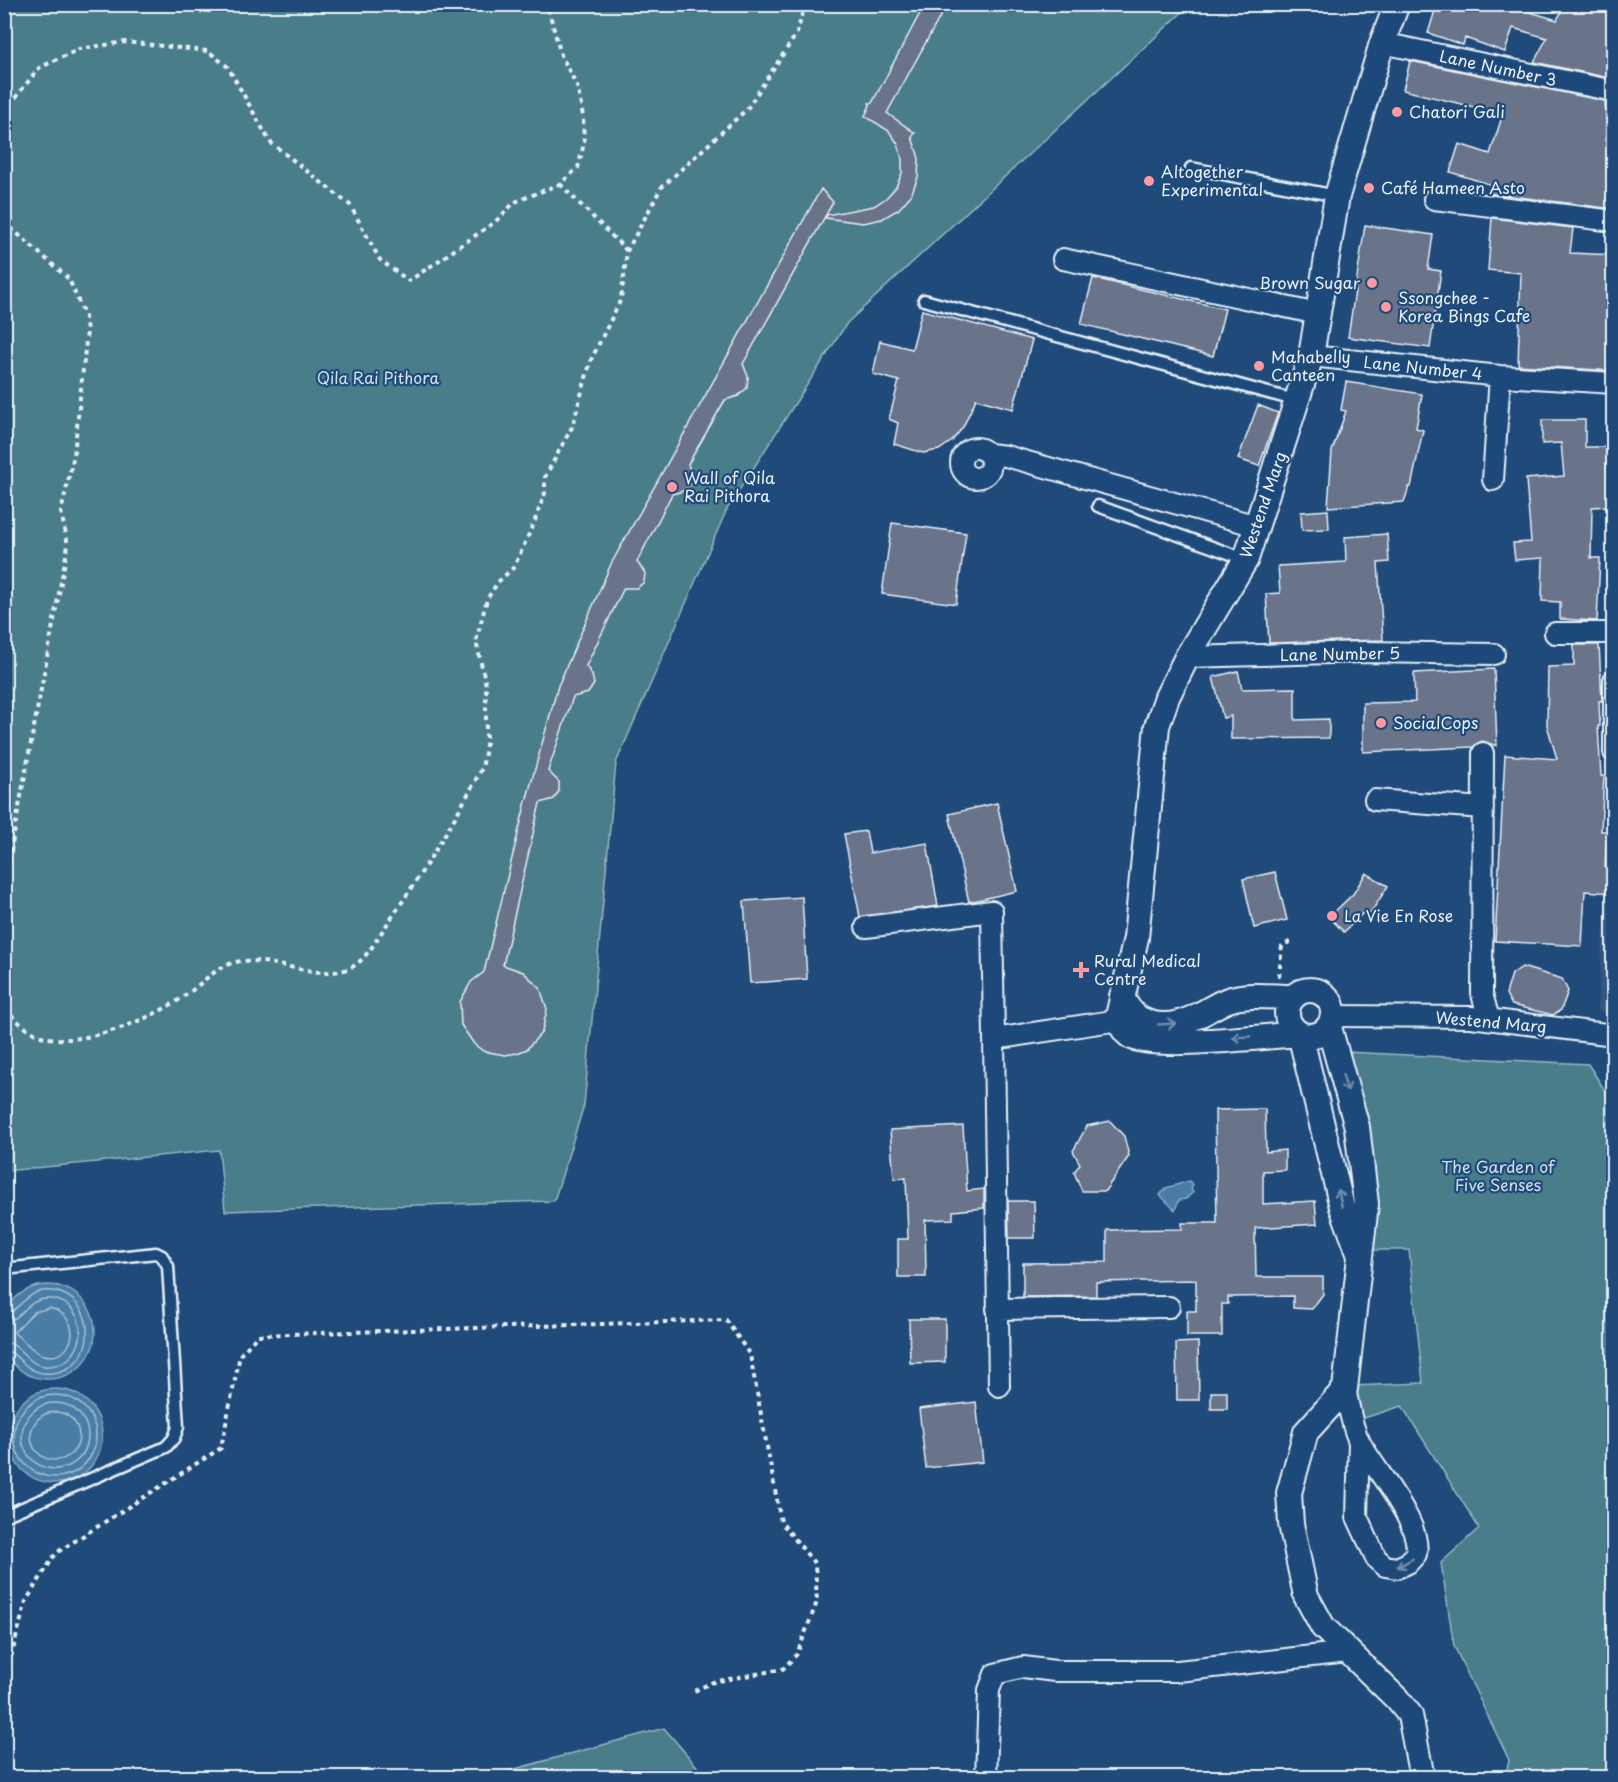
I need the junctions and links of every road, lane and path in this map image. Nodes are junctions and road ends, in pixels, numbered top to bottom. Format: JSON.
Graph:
{"nodes":[{"id":1,"x":547,"y":4,"type":"edge"},
{"id":2,"x":805,"y":4,"type":"edge"},
{"id":3,"x":1397,"y":4,"type":"edge"},
{"id":4,"x":1382,"y":43,"type":"junction"},
{"id":5,"x":1612,"y":98,"type":"edge"},
{"id":6,"x":4,"y":112,"type":"edge"},
{"id":7,"x":1191,"y":168,"type":"dead end"},
{"id":8,"x":560,"y":184,"type":"junction"},
{"id":9,"x":1337,"y":196,"type":"junction"},
{"id":10,"x":1434,"y":199,"type":"dead end"},
{"id":11,"x":1614,"y":220,"type":"edge"},
{"id":12,"x":4,"y":222,"type":"edge"},
{"id":13,"x":627,"y":251,"type":"junction"},
{"id":14,"x":1063,"y":259,"type":"dead end"},
{"id":15,"x":924,"y":300,"type":"dead end"},
{"id":16,"x":1318,"y":314,"type":"junction"},
{"id":17,"x":1311,"y":356,"type":"junction"},
{"id":18,"x":1500,"y":376,"type":"junction"},
{"id":19,"x":1614,"y":383,"type":"edge"},
{"id":20,"x":1298,"y":401,"type":"junction"},
{"id":21,"x":988,"y":454,"type":"dead end"},
{"id":22,"x":1493,"y":480,"type":"dead end"},
{"id":23,"x":1098,"y":506,"type":"dead end"},
{"id":24,"x":1257,"y":526,"type":"junction"},
{"id":25,"x":1246,"y":560,"type":"junction"},
{"id":26,"x":1555,"y":633,"type":"dead end"},
{"id":27,"x":1614,"y":633,"type":"edge"},
{"id":28,"x":1494,"y":654,"type":"dead end"},
{"id":29,"x":1187,"y":657,"type":"junction"},
{"id":30,"x":1614,"y":680,"type":"edge"},
{"id":31,"x":1614,"y":752,"type":"edge"},
{"id":32,"x":1483,"y":753,"type":"dead end"},
{"id":33,"x":1375,"y":800,"type":"dead end"},
{"id":34,"x":1483,"y":808,"type":"junction"},
{"id":35,"x":4,"y":887,"type":"edge"},
{"id":36,"x":866,"y":927,"type":"dead end"},
{"id":37,"x":1293,"y":940,"type":"dead end"},
{"id":38,"x":1281,"y":951,"type":"dead end"},
{"id":39,"x":1122,"y":996,"type":"junction"},
{"id":40,"x":1293,"y":997,"type":"junction"},
{"id":41,"x":4,"y":1009,"type":"edge"},
{"id":42,"x":1489,"y":1019,"type":"junction"},
{"id":43,"x":1119,"y":1020,"type":"junction"},
{"id":44,"x":1331,"y":1022,"type":"junction"},
{"id":45,"x":1300,"y":1034,"type":"junction"},
{"id":46,"x":1614,"y":1035,"type":"edge"},
{"id":47,"x":994,"y":1040,"type":"junction"},
{"id":48,"x":1359,"y":1253,"type":"junction"},
{"id":49,"x":4,"y":1269,"type":"edge"},
{"id":50,"x":1169,"y":1307,"type":"dead end"},
{"id":51,"x":997,"y":1309,"type":"junction"},
{"id":52,"x":999,"y":1386,"type":"dead end"},
{"id":53,"x":1345,"y":1389,"type":"junction"},
{"id":54,"x":1359,"y":1440,"type":"junction"},
{"id":55,"x":1398,"y":1501,"type":"junction"},
{"id":56,"x":4,"y":1516,"type":"edge"},
{"id":57,"x":1358,"y":1517,"type":"junction"},
{"id":58,"x":1348,"y":1652,"type":"junction"},
{"id":59,"x":4,"y":1683,"type":"edge"},
{"id":60,"x":692,"y":1692,"type":"dead end"},
{"id":61,"x":986,"y":1778,"type":"edge"},
{"id":62,"x":1422,"y":1778,"type":"edge"}],
"edges":[{"from":1,"to":8,"type":"path"},
{"from":2,"to":13,"type":"path"},
{"from":3,"to":4,"type":"street","name":"Westend Marg"},
{"from":4,"to":5,"type":"street","name":"Lane Number 3"},
{"from":4,"to":9,"type":"street","name":"Westend Marg"},
{"from":6,"to":8,"type":"path"},
{"from":7,"to":9,"type":"lane"},
{"from":8,"to":13,"type":"path"},
{"from":9,"to":16,"type":"street","name":"Westend Marg"},
{"from":10,"to":11,"type":"street"},
{"from":12,"to":35,"type":"path"},
{"from":13,"to":41,"type":"path"},
{"from":14,"to":16,"type":"street"},
{"from":15,"to":20,"type":"lane"},
{"from":16,"to":17,"type":"street","name":"Westend Marg"},
{"from":17,"to":18,"type":"street","name":"Lane Number 4"},
{"from":17,"to":20,"type":"street","name":"Westend Marg"},
{"from":18,"to":19,"type":"street","name":"Lane Number 4"},
{"from":18,"to":22,"type":"street","name":"Lane Number 4"},
{"from":20,"to":24,"type":"street","name":"Westend Marg"},
{"from":21,"to":24,"type":"street"},
{"from":23,"to":25,"type":"lane"},
{"from":24,"to":25,"type":"street","name":"Westend Marg"},
{"from":25,"to":29,"type":"street","name":"Westend Marg"},
{"from":26,"to":27,"type":"street"},
{"from":28,"to":29,"type":"street","name":"Lane Number 5"},
{"from":29,"to":39,"type":"street","name":"Westend Marg"},
{"from":30,"to":31,"type":"street"},
{"from":32,"to":34,"type":"street"},
{"from":33,"to":34,"type":"street"},
{"from":34,"to":42,"type":"street"},
{"from":36,"to":47,"type":"street"},
{"from":37,"to":38,"type":"path"},
{"from":39,"to":40,"type":"street","one_way":true},
{"from":39,"to":43,"type":"street","name":"Westend Marg"},
{"from":40,"to":44,"type":"street"},
{"from":40,"to":45,"type":"street"},
{"from":42,"to":44,"type":"street","name":"Westend Marg"},
{"from":42,"to":46,"type":"street","name":"Westend Marg"},
{"from":45,"to":43,"type":"street","name":"Westend Marg","one_way":true},
{"from":43,"to":47,"type":"street"},
{"from":44,"to":45,"type":"street","name":"Westend Marg"},
{"from":44,"to":48,"type":"street","one_way":true},
{"from":48,"to":45,"type":"street","one_way":true},
{"from":47,"to":51,"type":"street"},
{"from":48,"to":53,"type":"street"},
{"from":49,"to":56,"type":"lane"},
{"from":50,"to":51,"type":"street"},
{"from":51,"to":52,"type":"street"},
{"from":53,"to":54,"type":"street"},
{"from":53,"to":58,"type":"street"},
{"from":54,"to":55,"type":"street"},
{"from":54,"to":57,"type":"street"},
{"from":55,"to":57,"type":"street"},
{"from":55,"to":57,"type":"street","one_way":true},
{"from":58,"to":61,"type":"street"},
{"from":58,"to":62,"type":"street"},
{"from":59,"to":60,"type":"path"}]}
